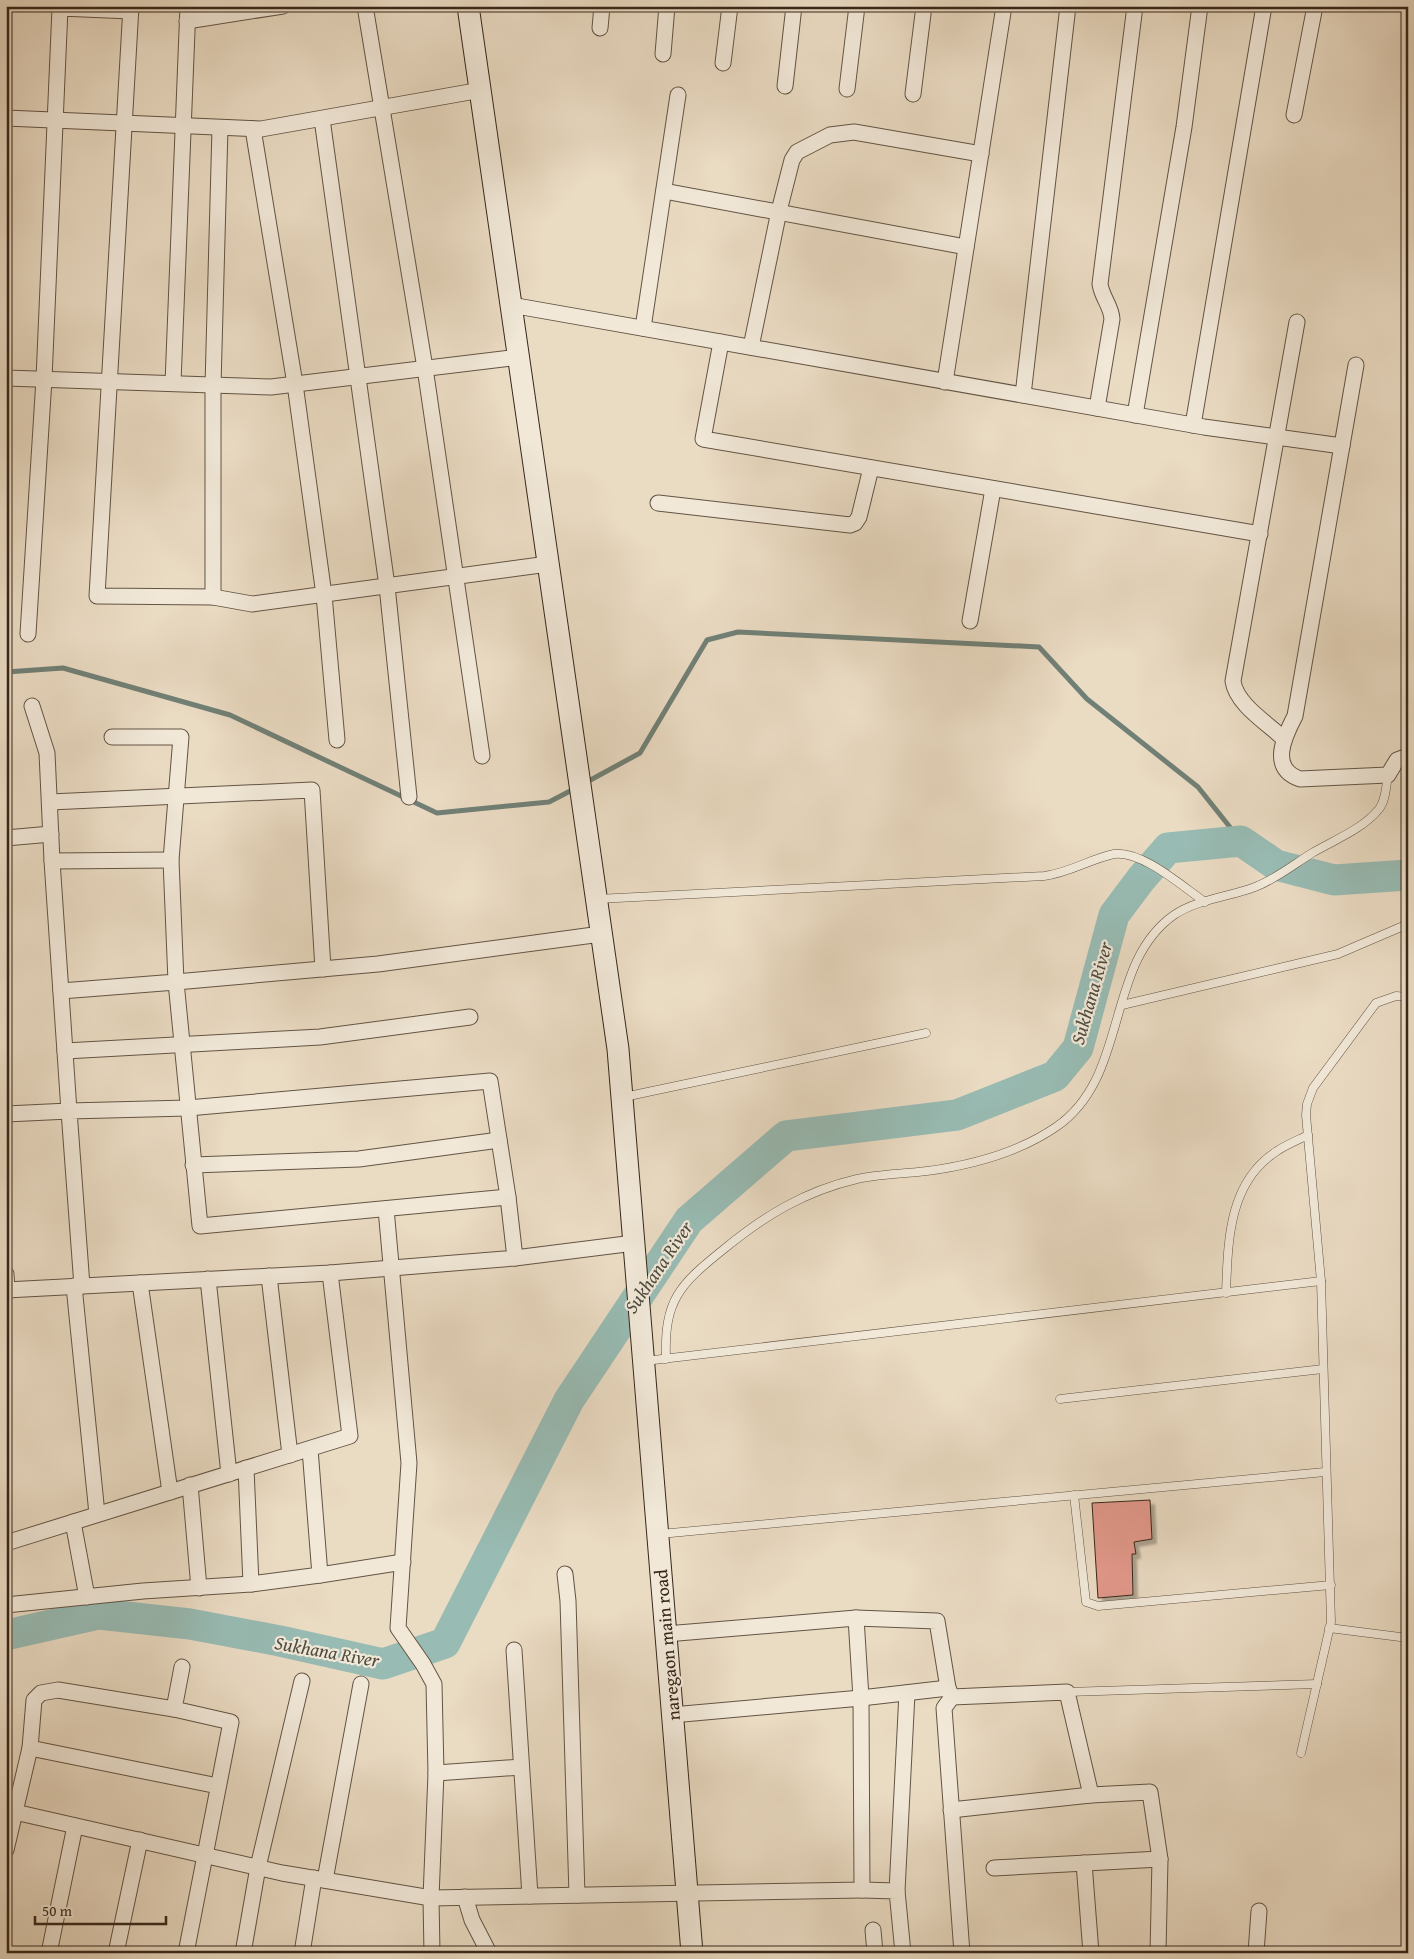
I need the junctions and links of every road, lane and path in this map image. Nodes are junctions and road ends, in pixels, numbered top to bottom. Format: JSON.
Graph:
{"nodes":[{"id":1,"x":283,"y":6,"type":"edge"},
{"id":2,"x":365,"y":6,"type":"edge"},
{"id":3,"x":468,"y":6,"type":"edge"},
{"id":4,"x":602,"y":6,"type":"edge"},
{"id":5,"x":668,"y":6,"type":"edge"},
{"id":6,"x":730,"y":6,"type":"edge"},
{"id":7,"x":794,"y":6,"type":"edge"},
{"id":8,"x":857,"y":6,"type":"edge"},
{"id":9,"x":924,"y":6,"type":"edge"},
{"id":10,"x":1004,"y":6,"type":"edge"},
{"id":11,"x":1068,"y":6,"type":"edge"},
{"id":12,"x":1135,"y":6,"type":"edge"},
{"id":13,"x":1200,"y":6,"type":"edge"},
{"id":14,"x":1264,"y":6,"type":"edge"},
{"id":15,"x":1315,"y":6,"type":"edge"},
{"id":16,"x":60,"y":7,"type":"edge"},
{"id":17,"x":131,"y":9,"type":"edge"},
{"id":18,"x":188,"y":13,"type":"edge"},
{"id":19,"x":600,"y":28,"type":"dead end"},
{"id":20,"x":663,"y":54,"type":"dead end"},
{"id":21,"x":723,"y":63,"type":"dead end"},
{"id":22,"x":785,"y":86,"type":"dead end"},
{"id":23,"x":847,"y":89,"type":"dead end"},
{"id":24,"x":481,"y":90,"type":"junction"},
{"id":25,"x":912,"y":94,"type":"dead end"},
{"id":26,"x":678,"y":95,"type":"dead end"},
{"id":27,"x":382,"y":109,"type":"junction"},
{"id":28,"x":1294,"y":115,"type":"dead end"},
{"id":29,"x":6,"y":118,"type":"edge"},
{"id":30,"x":54,"y":119,"type":"junction"},
{"id":31,"x":322,"y":119,"type":"junction"},
{"id":32,"x":124,"y":123,"type":"junction"},
{"id":33,"x":182,"y":126,"type":"junction"},
{"id":34,"x":220,"y":128,"type":"junction"},
{"id":35,"x":253,"y":129,"type":"junction"},
{"id":36,"x":981,"y":154,"type":"junction"},
{"id":37,"x":664,"y":191,"type":"junction"},
{"id":38,"x":779,"y":211,"type":"junction"},
{"id":39,"x":966,"y":247,"type":"junction"},
{"id":40,"x":512,"y":305,"type":"junction"},
{"id":41,"x":1297,"y":322,"type":"dead end"},
{"id":42,"x":643,"y":328,"type":"junction"},
{"id":43,"x":721,"y":342,"type":"junction"},
{"id":44,"x":751,"y":347,"type":"junction"},
{"id":45,"x":519,"y":357,"type":"junction"},
{"id":46,"x":1356,"y":365,"type":"dead end"},
{"id":47,"x":425,"y":368,"type":"junction"},
{"id":48,"x":360,"y":376,"type":"junction"},
{"id":49,"x":6,"y":378,"type":"edge"},
{"id":50,"x":44,"y":379,"type":"junction"},
{"id":51,"x":109,"y":381,"type":"junction"},
{"id":52,"x":945,"y":382,"type":"junction"},
{"id":53,"x":173,"y":383,"type":"junction"},
{"id":54,"x":295,"y":384,"type":"junction"},
{"id":55,"x":213,"y":385,"type":"junction"},
{"id":56,"x":1023,"y":395,"type":"junction"},
{"id":57,"x":1097,"y":408,"type":"junction"},
{"id":58,"x":1134,"y":415,"type":"junction"},
{"id":59,"x":1193,"y":425,"type":"junction"},
{"id":60,"x":1278,"y":437,"type":"junction"},
{"id":61,"x":1342,"y":446,"type":"junction"},
{"id":62,"x":871,"y":468,"type":"junction"},
{"id":63,"x":993,"y":489,"type":"junction"},
{"id":64,"x":658,"y":503,"type":"dead end"},
{"id":65,"x":1260,"y":534,"type":"junction"},
{"id":66,"x":548,"y":564,"type":"junction"},
{"id":67,"x":455,"y":577,"type":"junction"},
{"id":68,"x":387,"y":586,"type":"junction"},
{"id":69,"x":324,"y":595,"type":"junction"},
{"id":70,"x":213,"y":596,"type":"junction"},
{"id":71,"x":970,"y":621,"type":"dead end"},
{"id":72,"x":28,"y":634,"type":"dead end"},
{"id":73,"x":32,"y":706,"type":"dead end"},
{"id":74,"x":112,"y":737,"type":"dead end"},
{"id":75,"x":1283,"y":738,"type":"junction"},
{"id":76,"x":337,"y":740,"type":"dead end"},
{"id":77,"x":482,"y":756,"type":"dead end"},
{"id":78,"x":1408,"y":756,"type":"edge"},
{"id":79,"x":1388,"y":775,"type":"junction"},
{"id":80,"x":409,"y":797,"type":"dead end"},
{"id":81,"x":175,"y":798,"type":"junction"},
{"id":82,"x":50,"y":802,"type":"junction"},
{"id":83,"x":51,"y":834,"type":"junction"},
{"id":84,"x":6,"y":838,"type":"edge"},
{"id":85,"x":171,"y":860,"type":"junction"},
{"id":86,"x":52,"y":861,"type":"junction"},
{"id":87,"x":596,"y":900,"type":"junction"},
{"id":88,"x":1205,"y":902,"type":"junction"},
{"id":89,"x":1408,"y":924,"type":"edge"},
{"id":90,"x":601,"y":934,"type":"junction"},
{"id":91,"x":323,"y":969,"type":"junction"},
{"id":92,"x":176,"y":982,"type":"junction"},
{"id":93,"x":61,"y":991,"type":"junction"},
{"id":94,"x":1408,"y":997,"type":"edge"},
{"id":95,"x":1122,"y":1005,"type":"junction"},
{"id":96,"x":470,"y":1017,"type":"dead end"},
{"id":97,"x":926,"y":1033,"type":"dead end"},
{"id":98,"x":182,"y":1045,"type":"junction"},
{"id":99,"x":65,"y":1051,"type":"junction"},
{"id":100,"x":621,"y":1097,"type":"junction"},
{"id":101,"x":188,"y":1108,"type":"junction"},
{"id":102,"x":69,"y":1111,"type":"junction"},
{"id":103,"x":6,"y":1114,"type":"edge"},
{"id":104,"x":1308,"y":1135,"type":"junction"},
{"id":105,"x":499,"y":1140,"type":"junction"},
{"id":106,"x":193,"y":1165,"type":"junction"},
{"id":107,"x":508,"y":1197,"type":"junction"},
{"id":108,"x":386,"y":1209,"type":"junction"},
{"id":109,"x":634,"y":1243,"type":"junction"},
{"id":110,"x":515,"y":1258,"type":"junction"},
{"id":111,"x":391,"y":1267,"type":"junction"},
{"id":112,"x":330,"y":1273,"type":"junction"},
{"id":113,"x":6,"y":1274,"type":"edge"},
{"id":114,"x":269,"y":1276,"type":"junction"},
{"id":115,"x":208,"y":1279,"type":"junction"},
{"id":116,"x":1321,"y":1282,"type":"junction"},
{"id":117,"x":140,"y":1283,"type":"junction"},
{"id":118,"x":78,"y":1286,"type":"junction"},
{"id":119,"x":6,"y":1290,"type":"edge"},
{"id":120,"x":1226,"y":1293,"type":"junction"},
{"id":121,"x":666,"y":1359,"type":"junction"},
{"id":122,"x":643,"y":1362,"type":"junction"},
{"id":123,"x":1323,"y":1369,"type":"junction"},
{"id":124,"x":1060,"y":1399,"type":"dead end"},
{"id":125,"x":310,"y":1449,"type":"junction"},
{"id":126,"x":290,"y":1455,"type":"junction"},
{"id":127,"x":246,"y":1468,"type":"junction"},
{"id":128,"x":1325,"y":1472,"type":"junction"},
{"id":129,"x":229,"y":1474,"type":"junction"},
{"id":130,"x":190,"y":1486,"type":"junction"},
{"id":131,"x":170,"y":1492,"type":"junction"},
{"id":132,"x":1074,"y":1495,"type":"junction"},
{"id":133,"x":97,"y":1514,"type":"junction"},
{"id":134,"x":73,"y":1522,"type":"junction"},
{"id":135,"x":658,"y":1534,"type":"junction"},
{"id":136,"x":6,"y":1543,"type":"edge"},
{"id":137,"x":403,"y":1562,"type":"junction"},
{"id":138,"x":565,"y":1574,"type":"dead end"},
{"id":139,"x":320,"y":1575,"type":"junction"},
{"id":140,"x":252,"y":1584,"type":"junction"},
{"id":141,"x":1331,"y":1585,"type":"junction"},
{"id":142,"x":199,"y":1588,"type":"junction"},
{"id":143,"x":87,"y":1596,"type":"junction"},
{"id":144,"x":6,"y":1605,"type":"edge"},
{"id":145,"x":856,"y":1618,"type":"junction"},
{"id":146,"x":1329,"y":1628,"type":"junction"},
{"id":147,"x":666,"y":1634,"type":"junction"},
{"id":148,"x":1408,"y":1638,"type":"edge"},
{"id":149,"x":514,"y":1650,"type":"dead end"},
{"id":150,"x":182,"y":1667,"type":"dead end"},
{"id":151,"x":302,"y":1681,"type":"dead end"},
{"id":152,"x":361,"y":1684,"type":"dead end"},
{"id":153,"x":1317,"y":1684,"type":"junction"},
{"id":154,"x":1067,"y":1692,"type":"junction"},
{"id":155,"x":907,"y":1693,"type":"junction"},
{"id":156,"x":950,"y":1693,"type":"junction"},
{"id":157,"x":861,"y":1698,"type":"junction"},
{"id":158,"x":174,"y":1709,"type":"junction"},
{"id":159,"x":672,"y":1715,"type":"junction"},
{"id":160,"x":30,"y":1748,"type":"junction"},
{"id":161,"x":1301,"y":1752,"type":"dead end"},
{"id":162,"x":521,"y":1767,"type":"junction"},
{"id":163,"x":436,"y":1773,"type":"junction"},
{"id":164,"x":218,"y":1786,"type":"junction"},
{"id":165,"x":1092,"y":1796,"type":"junction"},
{"id":166,"x":951,"y":1810,"type":"junction"},
{"id":167,"x":11,"y":1811,"type":"edge"},
{"id":168,"x":75,"y":1826,"type":"junction"},
{"id":169,"x":140,"y":1840,"type":"junction"},
{"id":170,"x":6,"y":1850,"type":"edge"},
{"id":171,"x":205,"y":1855,"type":"junction"},
{"id":172,"x":1160,"y":1859,"type":"junction"},
{"id":173,"x":1084,"y":1863,"type":"junction"},
{"id":174,"x":258,"y":1867,"type":"junction"},
{"id":175,"x":994,"y":1868,"type":"dead end"},
{"id":176,"x":319,"y":1879,"type":"junction"},
{"id":177,"x":862,"y":1890,"type":"junction"},
{"id":178,"x":897,"y":1891,"type":"junction"},
{"id":179,"x":687,"y":1892,"type":"junction"},
{"id":180,"x":577,"y":1895,"type":"junction"},
{"id":181,"x":530,"y":1896,"type":"junction"},
{"id":182,"x":466,"y":1897,"type":"junction"},
{"id":183,"x":431,"y":1898,"type":"junction"},
{"id":184,"x":1259,"y":1911,"type":"dead end"},
{"id":185,"x":873,"y":1930,"type":"dead end"},
{"id":186,"x":50,"y":1953,"type":"edge"},
{"id":187,"x":116,"y":1953,"type":"edge"},
{"id":188,"x":186,"y":1953,"type":"edge"},
{"id":189,"x":244,"y":1953,"type":"edge"},
{"id":190,"x":302,"y":1953,"type":"edge"},
{"id":191,"x":432,"y":1953,"type":"edge"},
{"id":192,"x":489,"y":1953,"type":"edge"},
{"id":193,"x":692,"y":1953,"type":"edge"},
{"id":194,"x":875,"y":1953,"type":"edge"},
{"id":195,"x":903,"y":1953,"type":"edge"},
{"id":196,"x":962,"y":1953,"type":"edge"},
{"id":197,"x":1091,"y":1953,"type":"edge"},
{"id":198,"x":1158,"y":1953,"type":"edge"},
{"id":199,"x":1256,"y":1953,"type":"edge"}],
"edges":[{"from":1,"to":18,"type":"street"},
{"from":2,"to":27,"type":"street"},
{"from":3,"to":24,"type":"street","name":"naregaon main road"},
{"from":4,"to":19,"type":"street"},
{"from":5,"to":20,"type":"street"},
{"from":6,"to":21,"type":"street"},
{"from":7,"to":22,"type":"street"},
{"from":8,"to":23,"type":"street"},
{"from":9,"to":25,"type":"street"},
{"from":10,"to":36,"type":"street"},
{"from":11,"to":56,"type":"street"},
{"from":12,"to":57,"type":"street"},
{"from":13,"to":58,"type":"street"},
{"from":14,"to":59,"type":"street"},
{"from":15,"to":28,"type":"street"},
{"from":16,"to":17,"type":"street"},
{"from":16,"to":30,"type":"street"},
{"from":17,"to":32,"type":"street"},
{"from":18,"to":33,"type":"street"},
{"from":24,"to":27,"type":"street"},
{"from":24,"to":40,"type":"street","name":"naregaon main road"},
{"from":26,"to":37,"type":"street"},
{"from":27,"to":31,"type":"street"},
{"from":27,"to":47,"type":"street"},
{"from":29,"to":30,"type":"street"},
{"from":30,"to":32,"type":"street"},
{"from":30,"to":50,"type":"street"},
{"from":31,"to":35,"type":"street"},
{"from":31,"to":48,"type":"street"},
{"from":32,"to":33,"type":"street"},
{"from":32,"to":51,"type":"street"},
{"from":33,"to":34,"type":"street"},
{"from":33,"to":53,"type":"street"},
{"from":34,"to":35,"type":"street"},
{"from":34,"to":55,"type":"street"},
{"from":35,"to":54,"type":"street"},
{"from":36,"to":38,"type":"street"},
{"from":36,"to":39,"type":"street"},
{"from":37,"to":38,"type":"street"},
{"from":37,"to":42,"type":"street"},
{"from":38,"to":39,"type":"street"},
{"from":38,"to":44,"type":"street"},
{"from":39,"to":52,"type":"street"},
{"from":40,"to":42,"type":"street"},
{"from":40,"to":45,"type":"street","name":"naregaon main road"},
{"from":41,"to":60,"type":"street"},
{"from":42,"to":43,"type":"street"},
{"from":43,"to":44,"type":"street"},
{"from":43,"to":62,"type":"street"},
{"from":44,"to":52,"type":"street"},
{"from":45,"to":47,"type":"street"},
{"from":45,"to":66,"type":"street","name":"naregaon main road"},
{"from":46,"to":61,"type":"street"},
{"from":47,"to":48,"type":"street"},
{"from":47,"to":67,"type":"street"},
{"from":48,"to":54,"type":"street"},
{"from":48,"to":68,"type":"street"},
{"from":49,"to":50,"type":"street"},
{"from":50,"to":51,"type":"street"},
{"from":50,"to":72,"type":"street"},
{"from":51,"to":53,"type":"street"},
{"from":51,"to":70,"type":"street"},
{"from":52,"to":56,"type":"street"},
{"from":53,"to":55,"type":"street"},
{"from":54,"to":55,"type":"street"},
{"from":54,"to":69,"type":"street"},
{"from":55,"to":70,"type":"street"},
{"from":56,"to":57,"type":"street"},
{"from":57,"to":58,"type":"street"},
{"from":58,"to":59,"type":"street"},
{"from":59,"to":60,"type":"street"},
{"from":60,"to":61,"type":"street"},
{"from":60,"to":65,"type":"street"},
{"from":61,"to":75,"type":"street"},
{"from":62,"to":63,"type":"street"},
{"from":62,"to":64,"type":"street"},
{"from":63,"to":65,"type":"street"},
{"from":63,"to":71,"type":"street"},
{"from":65,"to":75,"type":"street"},
{"from":66,"to":67,"type":"street"},
{"from":66,"to":87,"type":"street","name":"naregaon main road"},
{"from":67,"to":68,"type":"street"},
{"from":67,"to":77,"type":"street"},
{"from":68,"to":69,"type":"street"},
{"from":68,"to":80,"type":"street"},
{"from":69,"to":70,"type":"street"},
{"from":69,"to":76,"type":"street"},
{"from":73,"to":82,"type":"street"},
{"from":74,"to":81,"type":"street"},
{"from":75,"to":79,"type":"street"},
{"from":78,"to":79,"type":"street"},
{"from":79,"to":88,"type":"lane"},
{"from":81,"to":82,"type":"street"},
{"from":81,"to":85,"type":"street"},
{"from":81,"to":91,"type":"street"},
{"from":82,"to":83,"type":"street"},
{"from":83,"to":84,"type":"street"},
{"from":83,"to":86,"type":"street"},
{"from":85,"to":86,"type":"street"},
{"from":85,"to":92,"type":"street"},
{"from":86,"to":93,"type":"street"},
{"from":87,"to":88,"type":"lane"},
{"from":87,"to":90,"type":"street","name":"naregaon main road"},
{"from":88,"to":95,"type":"lane"},
{"from":89,"to":95,"type":"lane"},
{"from":90,"to":91,"type":"street"},
{"from":90,"to":100,"type":"street","name":"naregaon main road"},
{"from":91,"to":92,"type":"street"},
{"from":92,"to":93,"type":"street"},
{"from":92,"to":98,"type":"street"},
{"from":93,"to":99,"type":"street"},
{"from":94,"to":104,"type":"lane"},
{"from":95,"to":121,"type":"lane"},
{"from":96,"to":98,"type":"street"},
{"from":97,"to":100,"type":"lane"},
{"from":98,"to":99,"type":"street"},
{"from":98,"to":101,"type":"street"},
{"from":99,"to":102,"type":"street"},
{"from":100,"to":109,"type":"street","name":"naregaon main road"},
{"from":101,"to":102,"type":"street"},
{"from":101,"to":105,"type":"street"},
{"from":101,"to":106,"type":"street"},
{"from":102,"to":103,"type":"street"},
{"from":102,"to":118,"type":"street"},
{"from":104,"to":116,"type":"lane"},
{"from":104,"to":120,"type":"lane"},
{"from":105,"to":106,"type":"street"},
{"from":105,"to":107,"type":"street"},
{"from":106,"to":108,"type":"street"},
{"from":107,"to":108,"type":"street"},
{"from":107,"to":110,"type":"street"},
{"from":108,"to":111,"type":"street"},
{"from":109,"to":110,"type":"street"},
{"from":109,"to":122,"type":"street","name":"naregaon main road"},
{"from":110,"to":111,"type":"street"},
{"from":111,"to":112,"type":"street"},
{"from":111,"to":137,"type":"street"},
{"from":112,"to":114,"type":"street"},
{"from":112,"to":125,"type":"street"},
{"from":113,"to":119,"type":"street"},
{"from":114,"to":115,"type":"street"},
{"from":114,"to":126,"type":"street"},
{"from":115,"to":117,"type":"street"},
{"from":115,"to":129,"type":"street"},
{"from":116,"to":120,"type":"lane"},
{"from":116,"to":123,"type":"lane"},
{"from":117,"to":118,"type":"street"},
{"from":117,"to":131,"type":"street"},
{"from":118,"to":119,"type":"street"},
{"from":118,"to":133,"type":"street"},
{"from":120,"to":121,"type":"lane"},
{"from":121,"to":122,"type":"lane"},
{"from":122,"to":135,"type":"street","name":"naregaon main road"},
{"from":123,"to":124,"type":"lane"},
{"from":123,"to":128,"type":"lane"},
{"from":125,"to":126,"type":"street"},
{"from":125,"to":139,"type":"street"},
{"from":126,"to":127,"type":"street"},
{"from":127,"to":129,"type":"street"},
{"from":127,"to":140,"type":"street"},
{"from":128,"to":132,"type":"lane"},
{"from":128,"to":141,"type":"lane"},
{"from":129,"to":130,"type":"street"},
{"from":130,"to":131,"type":"street"},
{"from":130,"to":142,"type":"street"},
{"from":131,"to":133,"type":"street"},
{"from":132,"to":135,"type":"lane"},
{"from":132,"to":141,"type":"lane"},
{"from":133,"to":134,"type":"street"},
{"from":134,"to":136,"type":"street"},
{"from":134,"to":143,"type":"street"},
{"from":135,"to":147,"type":"street","name":"naregaon main road"},
{"from":137,"to":139,"type":"street"},
{"from":137,"to":163,"type":"street"},
{"from":138,"to":180,"type":"street"},
{"from":139,"to":140,"type":"street"},
{"from":140,"to":142,"type":"street"},
{"from":141,"to":146,"type":"lane"},
{"from":142,"to":143,"type":"street"},
{"from":143,"to":144,"type":"street"},
{"from":145,"to":147,"type":"street"},
{"from":145,"to":156,"type":"street"},
{"from":145,"to":157,"type":"street"},
{"from":146,"to":148,"type":"lane"},
{"from":146,"to":153,"type":"lane"},
{"from":147,"to":159,"type":"street","name":"naregaon main road"},
{"from":149,"to":162,"type":"street"},
{"from":150,"to":158,"type":"street"},
{"from":151,"to":174,"type":"street"},
{"from":152,"to":176,"type":"street"},
{"from":153,"to":154,"type":"lane"},
{"from":153,"to":161,"type":"lane"},
{"from":154,"to":156,"type":"street"},
{"from":154,"to":165,"type":"street"},
{"from":155,"to":156,"type":"street"},
{"from":155,"to":157,"type":"street"},
{"from":155,"to":178,"type":"street"},
{"from":156,"to":166,"type":"street"},
{"from":157,"to":159,"type":"street"},
{"from":157,"to":177,"type":"street"},
{"from":158,"to":160,"type":"street"},
{"from":158,"to":164,"type":"street"},
{"from":159,"to":179,"type":"street","name":"naregaon main road"},
{"from":160,"to":164,"type":"street"},
{"from":160,"to":167,"type":"street"},
{"from":162,"to":163,"type":"street"},
{"from":162,"to":181,"type":"street"},
{"from":163,"to":183,"type":"street"},
{"from":164,"to":171,"type":"street"},
{"from":165,"to":166,"type":"street"},
{"from":165,"to":172,"type":"street"},
{"from":166,"to":196,"type":"street"},
{"from":167,"to":168,"type":"street"},
{"from":167,"to":170,"type":"street"},
{"from":168,"to":169,"type":"street"},
{"from":168,"to":186,"type":"street"},
{"from":169,"to":171,"type":"street"},
{"from":169,"to":187,"type":"street"},
{"from":171,"to":174,"type":"street"},
{"from":171,"to":188,"type":"street"},
{"from":172,"to":173,"type":"street"},
{"from":172,"to":198,"type":"street"},
{"from":173,"to":175,"type":"street"},
{"from":173,"to":197,"type":"street"},
{"from":174,"to":176,"type":"street"},
{"from":174,"to":189,"type":"street"},
{"from":176,"to":183,"type":"street"},
{"from":176,"to":190,"type":"street"},
{"from":177,"to":178,"type":"street"},
{"from":177,"to":179,"type":"street"},
{"from":178,"to":195,"type":"street"},
{"from":179,"to":180,"type":"street"},
{"from":179,"to":193,"type":"street","name":"naregaon main road"},
{"from":180,"to":181,"type":"street"},
{"from":181,"to":182,"type":"street"},
{"from":182,"to":183,"type":"street"},
{"from":182,"to":192,"type":"street"},
{"from":183,"to":191,"type":"street"},
{"from":184,"to":199,"type":"street"},
{"from":185,"to":194,"type":"street"}]}
